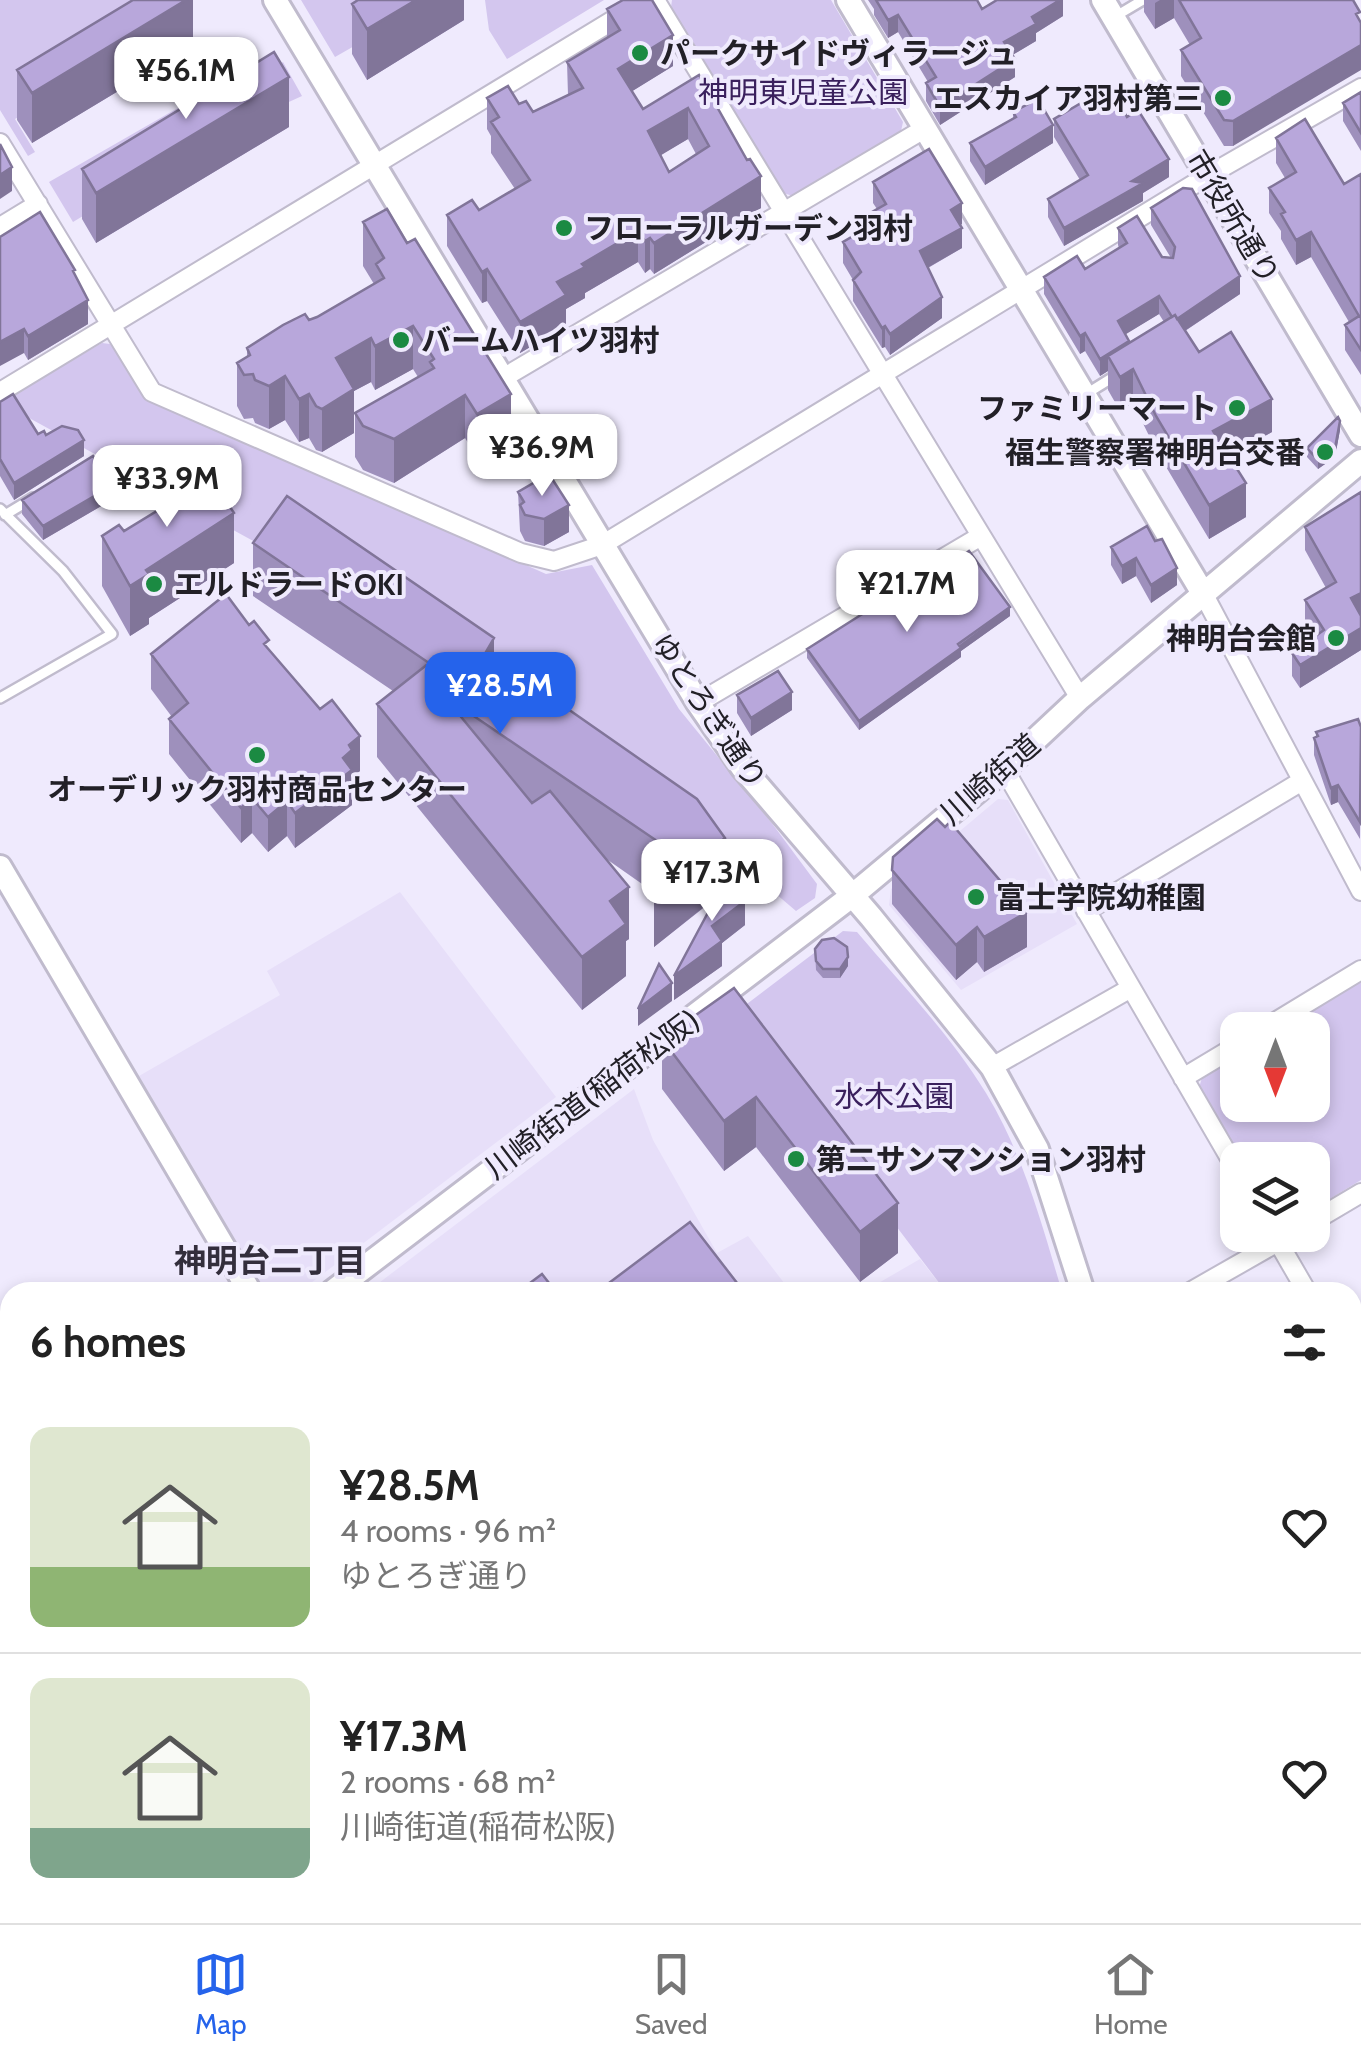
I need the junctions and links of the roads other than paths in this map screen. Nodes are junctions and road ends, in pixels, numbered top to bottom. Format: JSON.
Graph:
{"nodes":[{"id":1,"x":275,"y":0,"type":"edge"},
{"id":2,"x":647,"y":0,"type":"edge"},
{"id":3,"x":655,"y":0,"type":"edge"},
{"id":4,"x":848,"y":0,"type":"edge"},
{"id":5,"x":1143,"y":0,"type":"edge"},
{"id":6,"x":1108,"y":9,"type":"edge"},
{"id":7,"x":1361,"y":88,"type":"edge"},
{"id":8,"x":924,"y":130,"type":"junction"},
{"id":9,"x":0,"y":143,"type":"edge"},
{"id":10,"x":374,"y":166,"type":"junction"},
{"id":11,"x":1209,"y":175,"type":"junction"},
{"id":12,"x":38,"y":204,"type":"junction"},
{"id":13,"x":785,"y":213,"type":"junction"},
{"id":14,"x":0,"y":227,"type":"edge"},
{"id":15,"x":1022,"y":289,"type":"junction"},
{"id":16,"x":110,"y":324,"type":"junction"},
{"id":17,"x":1122,"y":372,"type":"edge"},
{"id":18,"x":884,"y":375,"type":"junction"},
{"id":19,"x":503,"y":378,"type":"junction"},
{"id":20,"x":0,"y":392,"type":"edge"},
{"id":21,"x":1084,"y":395,"type":"junction"},
{"id":22,"x":1361,"y":435,"type":"edge"},
{"id":23,"x":1361,"y":461,"type":"edge"},
{"id":24,"x":48,"y":488,"type":"edge"},
{"id":25,"x":3,"y":512,"type":"edge"},
{"id":26,"x":981,"y":536,"type":"junction"},
{"id":27,"x":602,"y":544,"type":"junction"},
{"id":28,"x":1204,"y":595,"type":"junction"},
{"id":29,"x":0,"y":698,"type":"edge"},
{"id":30,"x":1080,"y":698,"type":"junction"},
{"id":31,"x":698,"y":703,"type":"junction"},
{"id":32,"x":1004,"y":770,"type":"junction"},
{"id":33,"x":1302,"y":782,"type":"junction"},
{"id":34,"x":1353,"y":861,"type":"edge"},
{"id":35,"x":0,"y":867,"type":"edge"},
{"id":36,"x":1361,"y":891,"type":"edge"},
{"id":37,"x":852,"y":895,"type":"junction"},
{"id":38,"x":1086,"y":911,"type":"junction"},
{"id":39,"x":1361,"y":970,"type":"edge"},
{"id":40,"x":1131,"y":988,"type":"junction"},
{"id":41,"x":1292,"y":1012,"type":"edge"},
{"id":42,"x":1220,"y":1055,"type":"edge"},
{"id":43,"x":992,"y":1067,"type":"junction"},
{"id":44,"x":1183,"y":1078,"type":"junction"},
{"id":45,"x":1220,"y":1142,"type":"edge"},
{"id":46,"x":1361,"y":1194,"type":"edge"},
{"id":47,"x":1330,"y":1212,"type":"edge"},
{"id":48,"x":1255,"y":1252,"type":"edge"},
{"id":49,"x":1287,"y":1252,"type":"edge"},
{"id":50,"x":244,"y":1282,"type":"edge"},
{"id":51,"x":345,"y":1282,"type":"edge"},
{"id":52,"x":1080,"y":1282,"type":"edge"},
{"id":53,"x":1206,"y":1282,"type":"edge"},
{"id":54,"x":1302,"y":1282,"type":"edge"}],
"edges":[{"from":1,"to":10,"type":"street","name":"ゆとろぎ通り"},
{"from":2,"to":10,"type":"street"},
{"from":3,"to":13,"type":"street"},
{"from":4,"to":8,"type":"street"},
{"from":5,"to":6,"type":"lane"},
{"from":6,"to":11,"type":"street","name":"市役所通り"},
{"from":7,"to":11,"type":"street"},
{"from":8,"to":13,"type":"street"},
{"from":8,"to":15,"type":"street"},
{"from":9,"to":12,"type":"street"},
{"from":10,"to":16,"type":"street"},
{"from":10,"to":19,"type":"street","name":"ゆとろぎ通り"},
{"from":11,"to":15,"type":"street"},
{"from":11,"to":22,"type":"street","name":"市役所通り"},
{"from":12,"to":14,"type":"street"},
{"from":12,"to":16,"type":"street"},
{"from":13,"to":18,"type":"street"},
{"from":13,"to":19,"type":"street"},
{"from":15,"to":18,"type":"street"},
{"from":15,"to":21,"type":"street"},
{"from":16,"to":20,"type":"street"},
{"from":16,"to":27,"type":"street"},
{"from":17,"to":21,"type":"lane"},
{"from":18,"to":26,"type":"street"},
{"from":18,"to":27,"type":"street"},
{"from":19,"to":27,"type":"street","name":"ゆとろぎ通り"},
{"from":21,"to":28,"type":"street"},
{"from":23,"to":28,"type":"street"},
{"from":24,"to":25,"type":"lane"},
{"from":25,"to":29,"type":"lane"},
{"from":26,"to":30,"type":"street"},
{"from":26,"to":31,"type":"street"},
{"from":27,"to":31,"type":"street","name":"ゆとろぎ通り"},
{"from":28,"to":30,"type":"street","name":"川崎街道"},
{"from":28,"to":33,"type":"street"},
{"from":30,"to":32,"type":"street","name":"川崎街道"},
{"from":31,"to":37,"type":"street","name":"ゆとろぎ通り"},
{"from":32,"to":37,"type":"street","name":"川崎街道"},
{"from":32,"to":38,"type":"street"},
{"from":33,"to":34,"type":"street"},
{"from":33,"to":38,"type":"street"},
{"from":34,"to":36,"type":"street"},
{"from":35,"to":50,"type":"street"},
{"from":37,"to":43,"type":"street","name":"ゆとろぎ通り"},
{"from":37,"to":51,"type":"street","name":"川崎街道(稲荷松阪)"},
{"from":38,"to":40,"type":"street"},
{"from":39,"to":41,"type":"street"},
{"from":40,"to":43,"type":"street"},
{"from":40,"to":44,"type":"street"},
{"from":42,"to":44,"type":"street"},
{"from":43,"to":52,"type":"street","name":"ゆとろぎ通り"},
{"from":44,"to":45,"type":"street"},
{"from":46,"to":47,"type":"street"},
{"from":48,"to":53,"type":"street"},
{"from":49,"to":54,"type":"street"}]}
